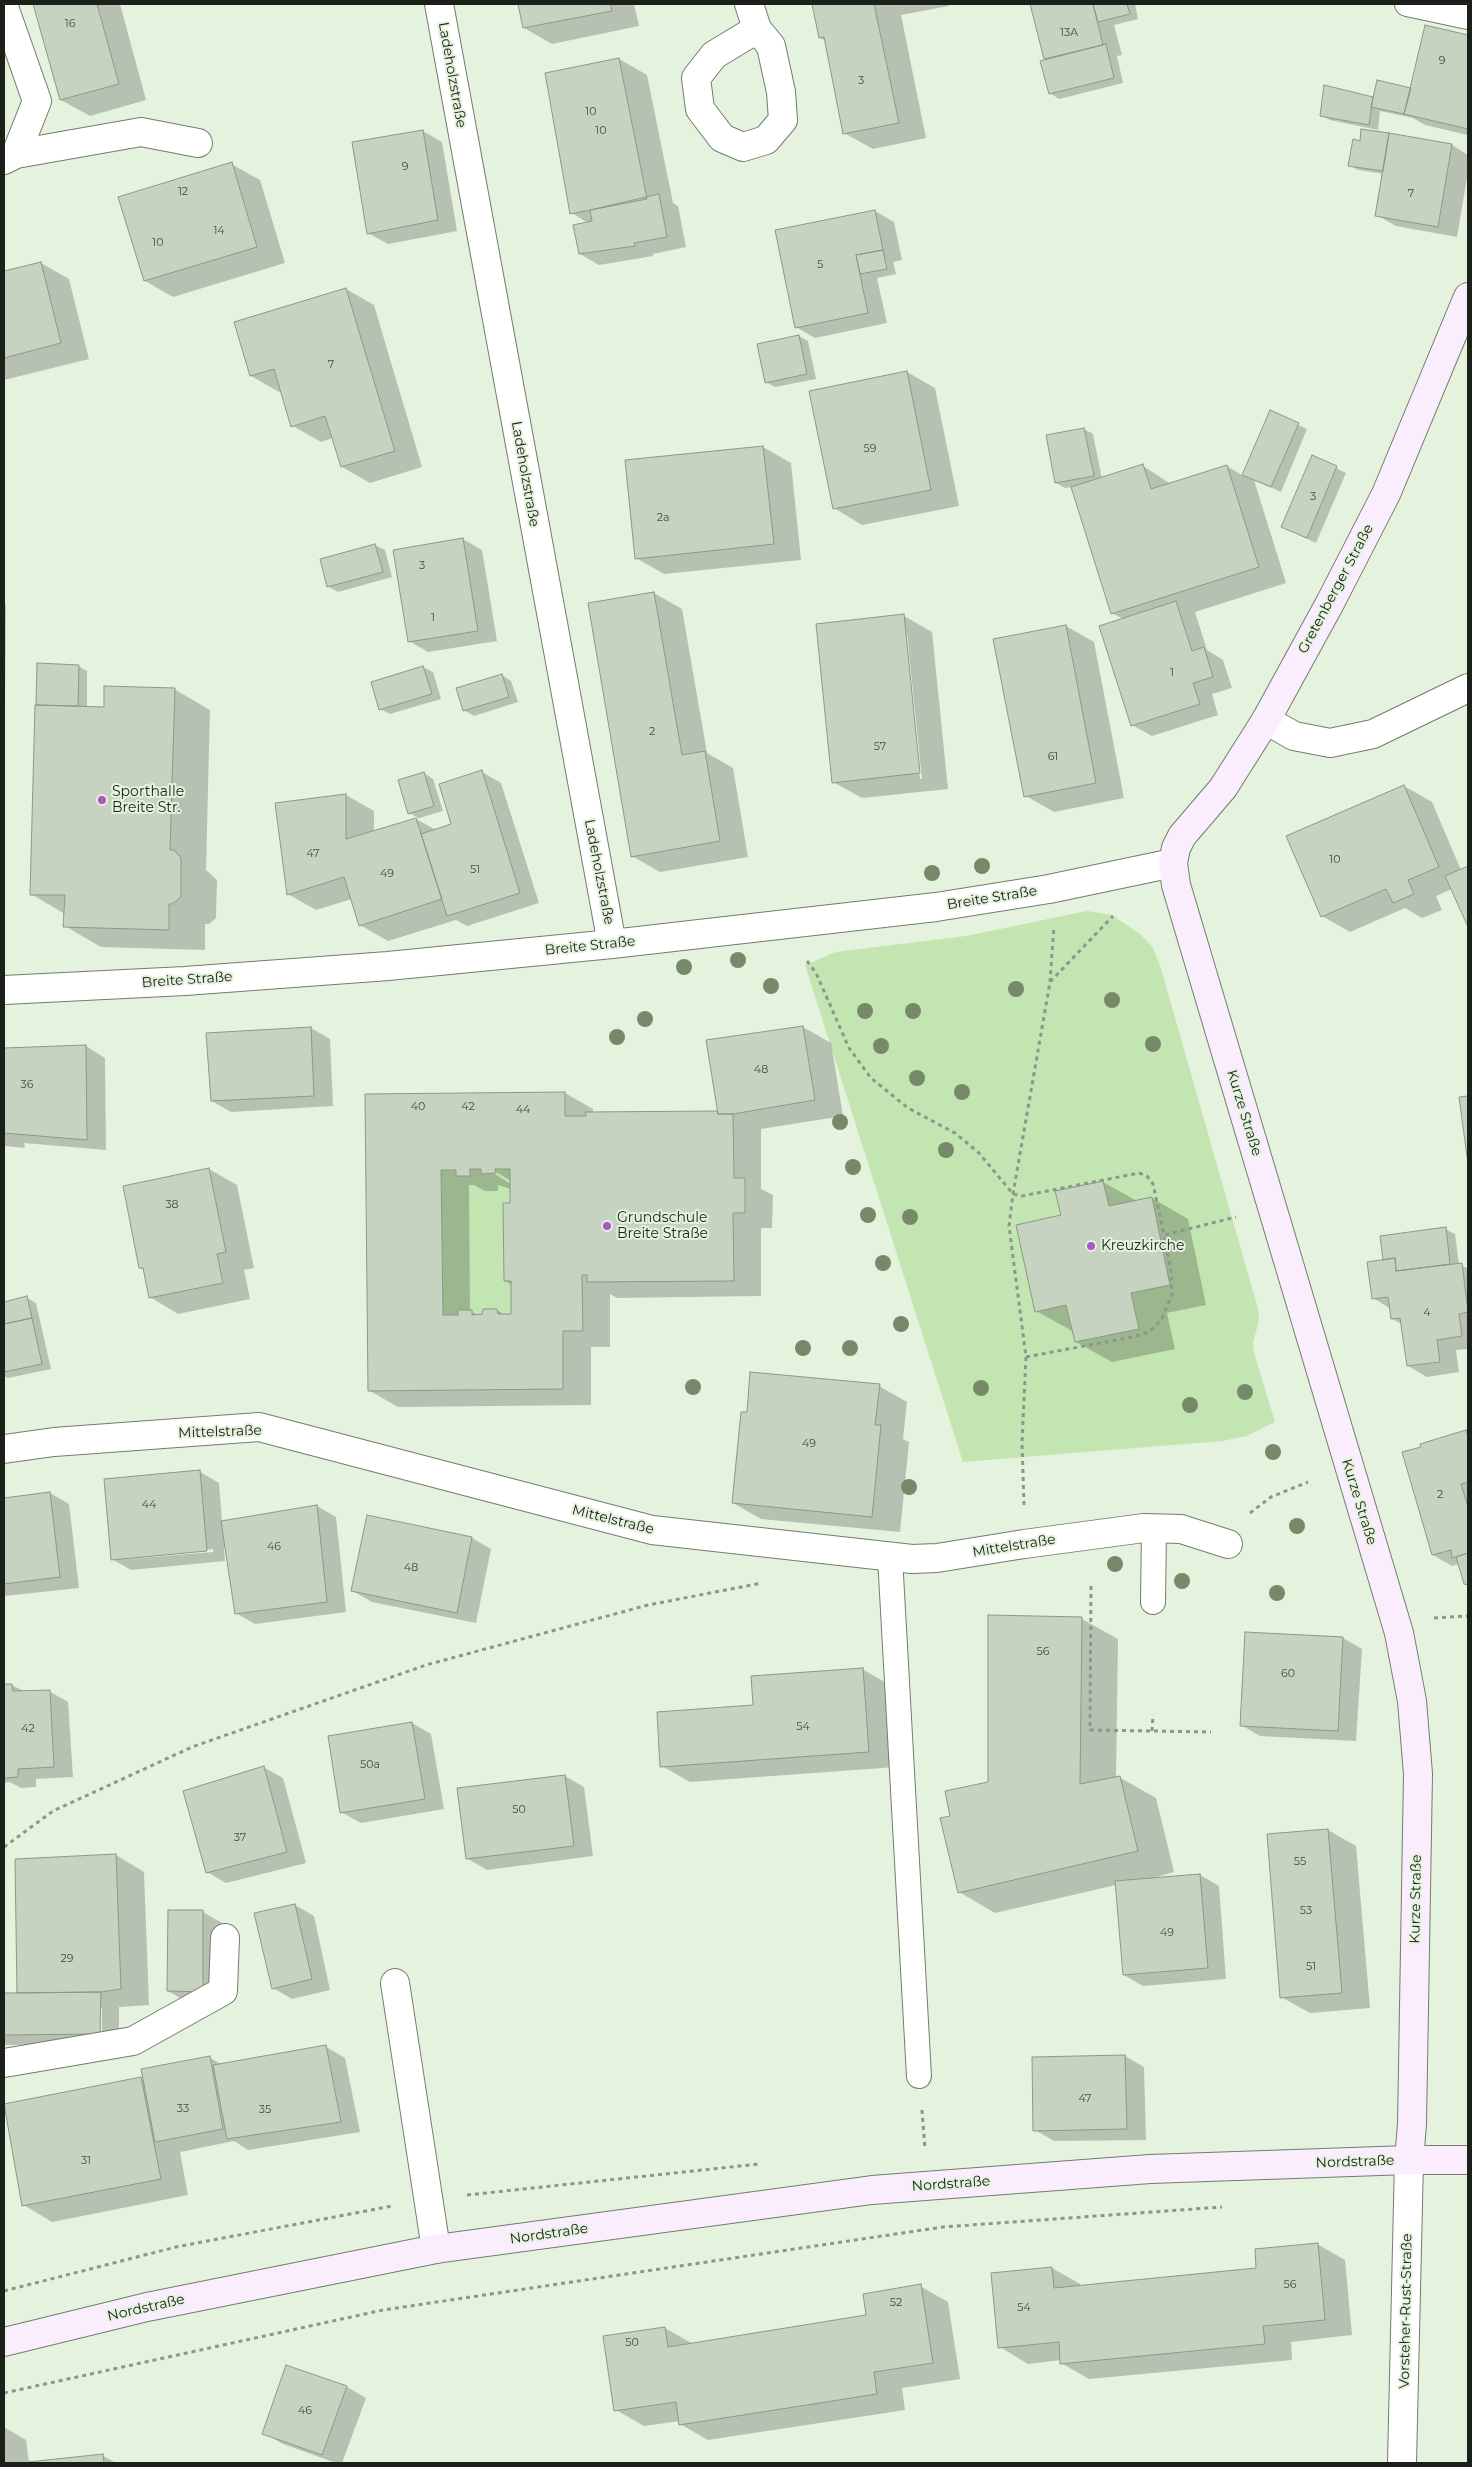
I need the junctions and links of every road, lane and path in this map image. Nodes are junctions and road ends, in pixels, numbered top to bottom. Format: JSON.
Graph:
{"nodes":[{"id":1,"x":439,"y":4,"type":"edge"},
{"id":2,"x":1408,"y":4,"type":"edge"},
{"id":3,"x":4,"y":7,"type":"edge"},
{"id":4,"x":1468,"y":17,"type":"edge"},
{"id":5,"x":198,"y":143,"type":"dead end"},
{"id":6,"x":10,"y":157,"type":"edge"},
{"id":7,"x":1468,"y":297,"type":"edge"},
{"id":8,"x":1468,"y":688,"type":"edge"},
{"id":9,"x":1266,"y":720,"type":"junction"},
{"id":10,"x":1172,"y":863,"type":"junction"},
{"id":11,"x":1049,"y":889,"type":"junction"},
{"id":12,"x":1119,"y":910,"type":"dead end"},
{"id":13,"x":612,"y":944,"type":"junction"},
{"id":14,"x":804,"y":958,"type":"dead end"},
{"id":15,"x":1050,"y":982,"type":"junction"},
{"id":16,"x":4,"y":990,"type":"edge"},
{"id":17,"x":1013,"y":1194,"type":"junction"},
{"id":18,"x":1242,"y":1215,"type":"dead end"},
{"id":19,"x":1164,"y":1235,"type":"junction"},
{"id":20,"x":1026,"y":1357,"type":"junction"},
{"id":21,"x":4,"y":1449,"type":"edge"},
{"id":22,"x":1308,"y":1482,"type":"dead end"},
{"id":23,"x":1154,"y":1528,"type":"junction"},
{"id":24,"x":1024,"y":1544,"type":"junction"},
{"id":25,"x":1228,"y":1544,"type":"joint"},
{"id":26,"x":890,"y":1557,"type":"junction"},
{"id":27,"x":764,"y":1582,"type":"dead end"},
{"id":28,"x":1091,"y":1586,"type":"dead end"},
{"id":29,"x":1153,"y":1602,"type":"dead end"},
{"id":30,"x":1468,"y":1616,"type":"edge"},
{"id":31,"x":1425,"y":1618,"type":"dead end"},
{"id":32,"x":1153,"y":1715,"type":"dead end"},
{"id":33,"x":1152,"y":1731,"type":"junction"},
{"id":34,"x":1211,"y":1732,"type":"dead end"},
{"id":35,"x":4,"y":1847,"type":"edge"},
{"id":36,"x":225,"y":1938,"type":"dead end"},
{"id":37,"x":395,"y":1983,"type":"dead end"},
{"id":38,"x":4,"y":2063,"type":"edge"},
{"id":39,"x":919,"y":2076,"type":"dead end"},
{"id":40,"x":1409,"y":2160,"type":"junction"},
{"id":41,"x":1468,"y":2160,"type":"edge"},
{"id":42,"x":1229,"y":2207,"type":"dead end"},
{"id":43,"x":436,"y":2249,"type":"junction"},
{"id":44,"x":4,"y":2342,"type":"edge"},
{"id":45,"x":4,"y":2393,"type":"edge"},
{"id":46,"x":1402,"y":2463,"type":"edge"}],
"edges":[{"from":1,"to":13,"type":"street","name":"Ladeholzstraße"},
{"from":2,"to":4,"type":"lane"},
{"from":3,"to":6,"type":"street"},
{"from":5,"to":6,"type":"street"},
{"from":7,"to":9,"type":"main road","name":"Gretenberger Straße"},
{"from":8,"to":9,"type":"street"},
{"from":9,"to":10,"type":"main road","name":"Gretenberger Straße"},
{"from":10,"to":11,"type":"street","name":"Breite Straße"},
{"from":10,"to":40,"type":"main road","name":"Kurze Straße"},
{"from":11,"to":13,"type":"street","name":"Breite Straße"},
{"from":11,"to":15,"type":"path"},
{"from":12,"to":15,"type":"path"},
{"from":13,"to":16,"type":"street","name":"Breite Straße"},
{"from":14,"to":17,"type":"path"},
{"from":15,"to":17,"type":"path"},
{"from":17,"to":19,"type":"path"},
{"from":17,"to":20,"type":"path"},
{"from":18,"to":19,"type":"path"},
{"from":19,"to":20,"type":"path"},
{"from":20,"to":24,"type":"path"},
{"from":21,"to":26,"type":"street","name":"Mittelstraße"},
{"from":22,"to":25,"type":"path"},
{"from":23,"to":24,"type":"street","name":"Mittelstraße"},
{"from":23,"to":25,"type":"street","name":"Mittelstraße"},
{"from":23,"to":29,"type":"lane"},
{"from":24,"to":26,"type":"street","name":"Mittelstraße"},
{"from":26,"to":39,"type":"lane"},
{"from":27,"to":35,"type":"path"},
{"from":28,"to":33,"type":"path"},
{"from":30,"to":31,"type":"path"},
{"from":32,"to":33,"type":"path"},
{"from":33,"to":34,"type":"path"},
{"from":36,"to":38,"type":"street"},
{"from":37,"to":43,"type":"street"},
{"from":40,"to":41,"type":"main road","name":"Nordstraße"},
{"from":40,"to":43,"type":"main road","name":"Nordstraße"},
{"from":40,"to":46,"type":"street","name":"Vorsteher-Rust-Straße"},
{"from":42,"to":45,"type":"path"},
{"from":43,"to":44,"type":"main road","name":"Nordstraße"}]}
